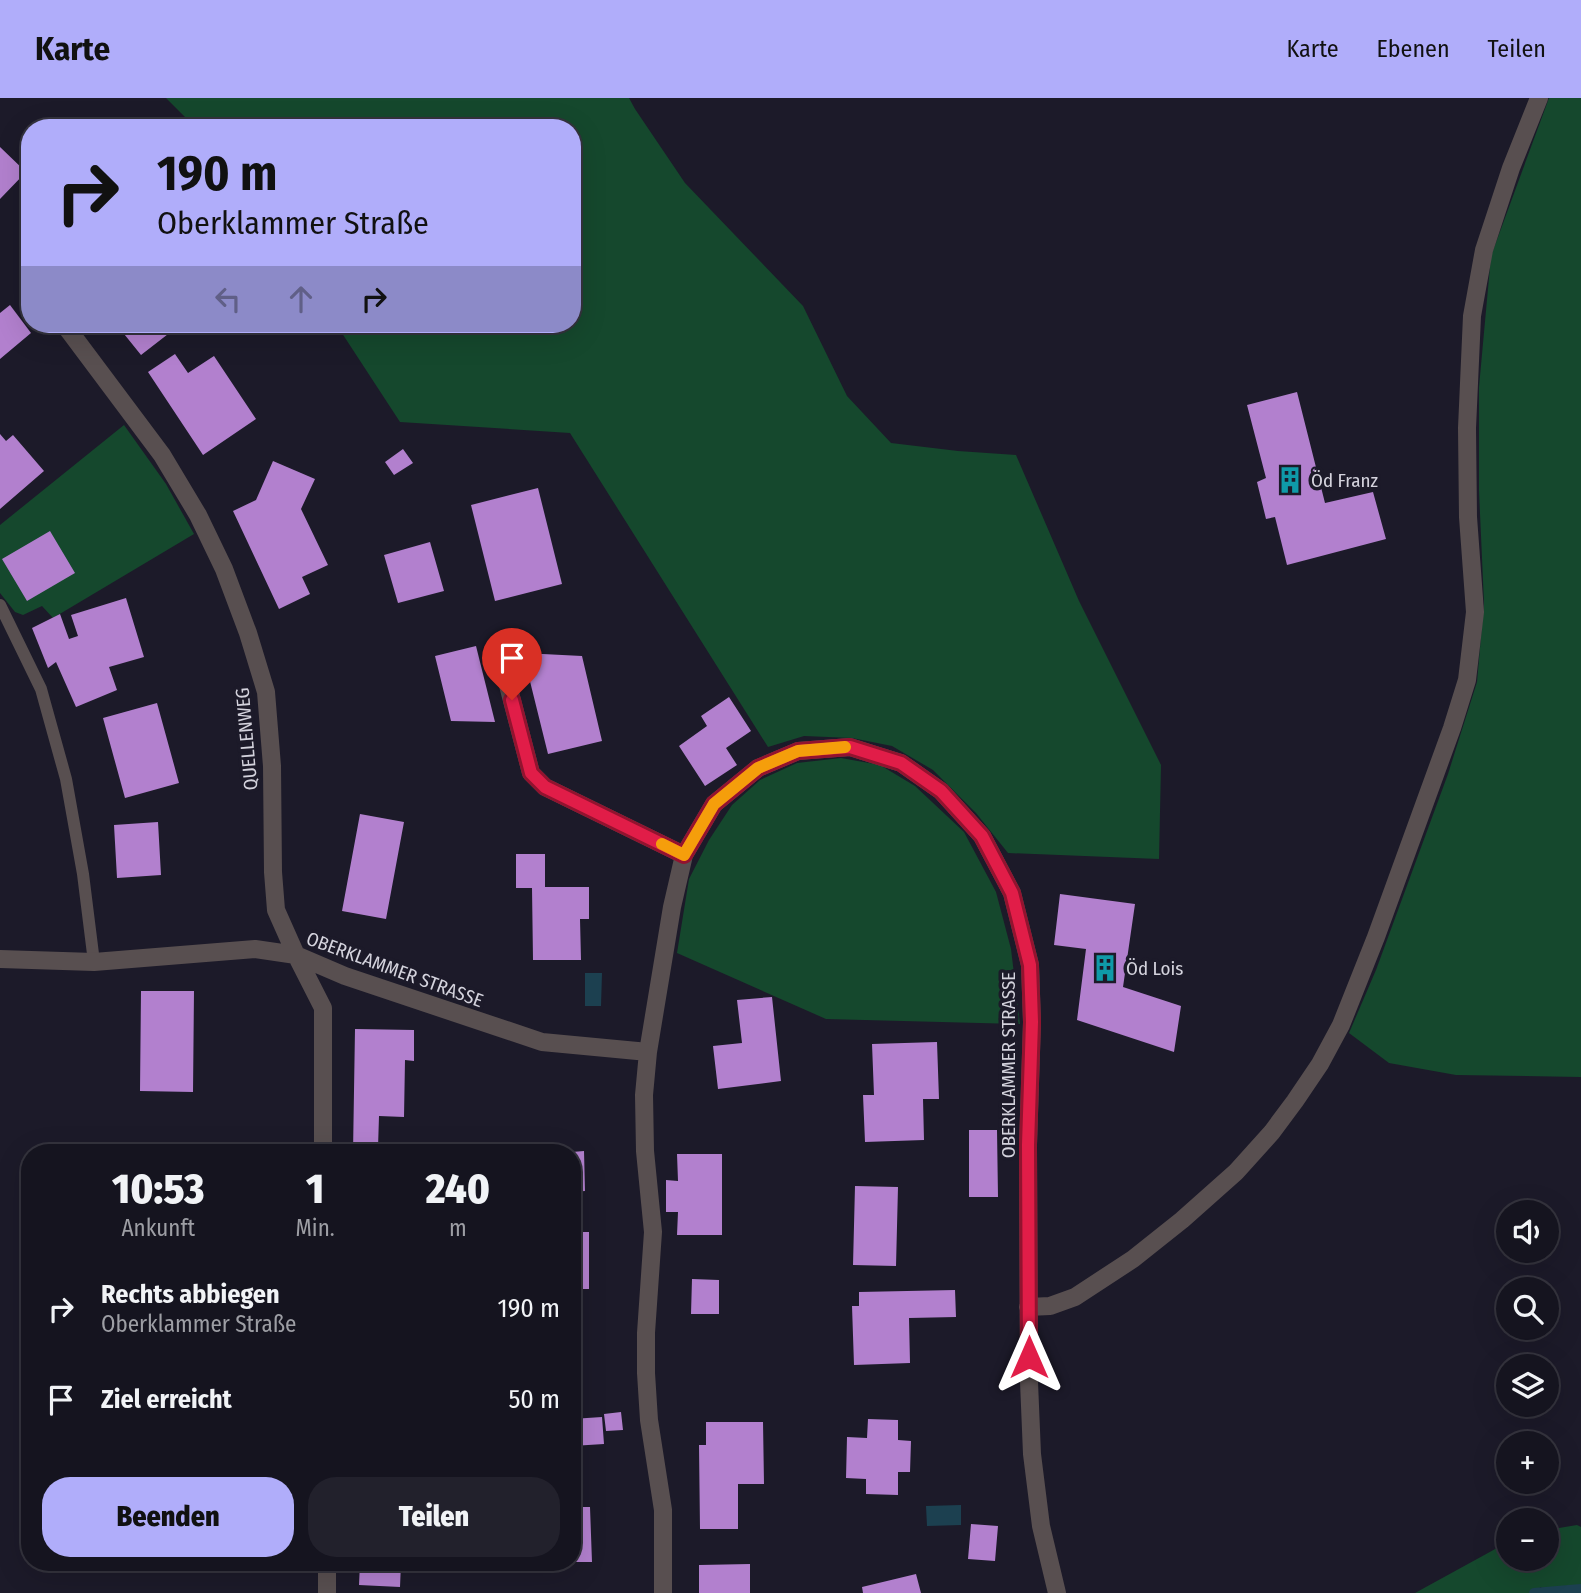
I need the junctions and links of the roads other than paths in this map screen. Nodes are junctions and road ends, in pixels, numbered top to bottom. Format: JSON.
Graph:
{"nodes":[{"id":1,"x":1539,"y":98,"type":"edge"},
{"id":2,"x":71,"y":333,"type":"edge"},
{"id":3,"x":0,"y":605,"type":"edge"},
{"id":4,"x":499,"y":651,"type":"dead end"},
{"id":5,"x":684,"y":855,"type":"junction"},
{"id":6,"x":296,"y":955,"type":"junction"},
{"id":7,"x":0,"y":959,"type":"edge"},
{"id":8,"x":94,"y":962,"type":"junction"},
{"id":9,"x":648,"y":1052,"type":"junction"},
{"id":10,"x":323,"y":1144,"type":"edge"},
{"id":11,"x":1028,"y":1307,"type":"junction"},
{"id":12,"x":327,"y":1571,"type":"edge"},
{"id":13,"x":327,"y":1593,"type":"edge"},
{"id":14,"x":663,"y":1593,"type":"edge"},
{"id":15,"x":1057,"y":1593,"type":"edge"}],
"edges":[{"from":1,"to":11,"type":"street"},
{"from":2,"to":6,"type":"street","name":"QUELLENWEG"},
{"from":3,"to":8,"type":"lane"},
{"from":4,"to":5,"type":"street"},
{"from":5,"to":9,"type":"street","name":"OBERKLAMMER STRASSE"},
{"from":5,"to":11,"type":"street","name":"OBERKLAMMER STRASSE"},
{"from":6,"to":8,"type":"street","name":"OBERKLAMMER STRASSE"},
{"from":6,"to":9,"type":"street","name":"OBERKLAMMER STRASSE"},
{"from":6,"to":10,"type":"street","name":"QUELLENWEG"},
{"from":7,"to":8,"type":"street","name":"OBERKLAMMER STRASSE"},
{"from":9,"to":14,"type":"street","name":"OBERKLAMMER STRASSE"},
{"from":11,"to":15,"type":"street","name":"OBERKLAMMER STRASSE"},
{"from":12,"to":13,"type":"street"}]}
